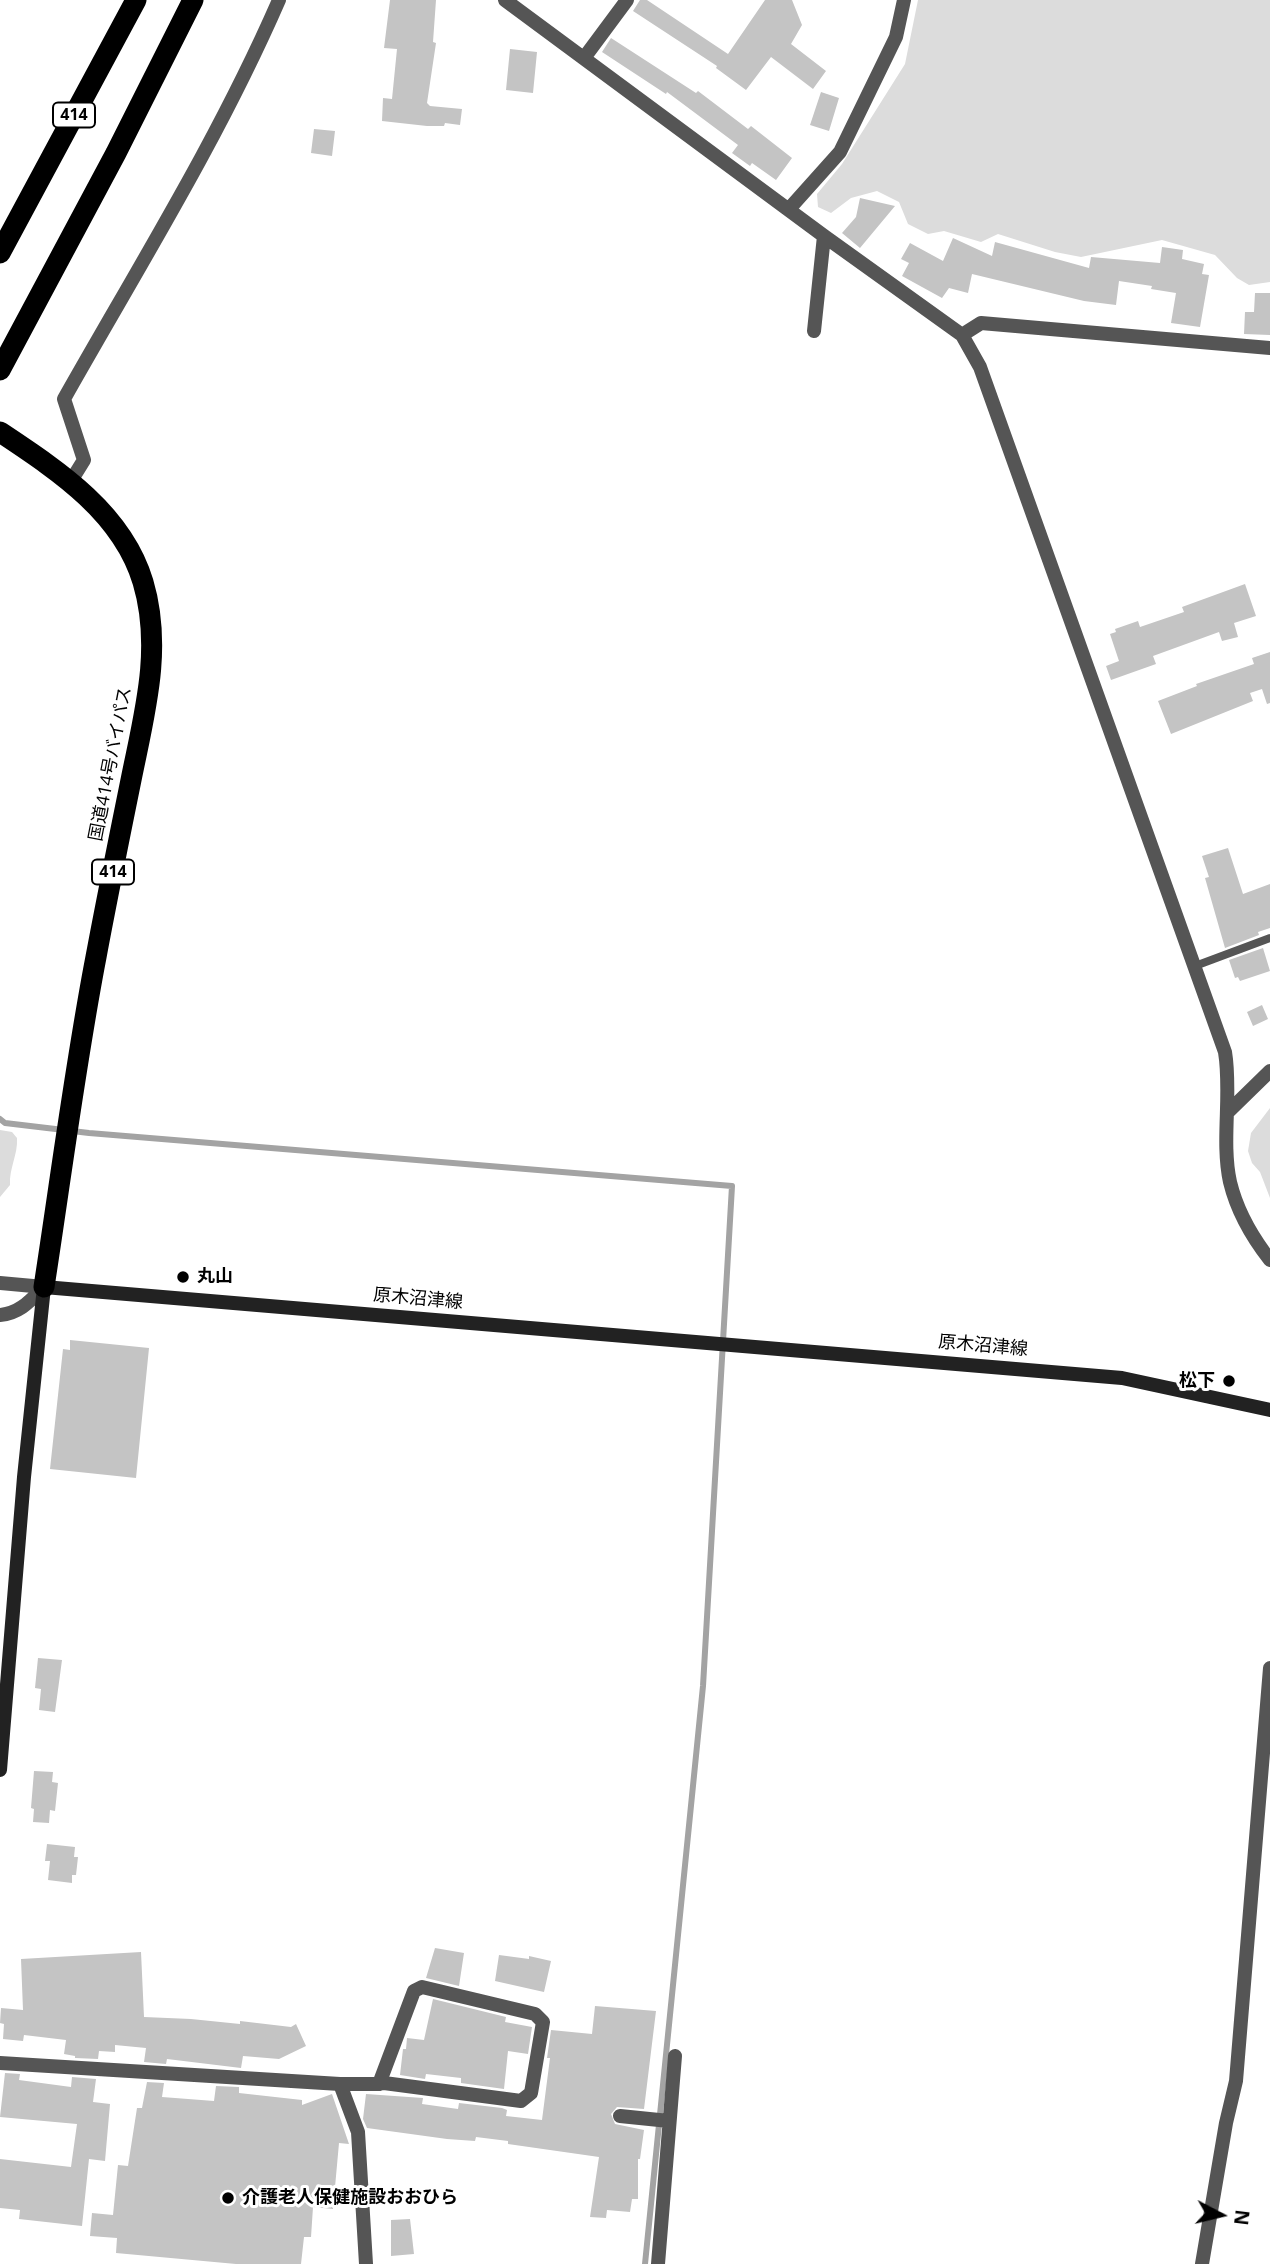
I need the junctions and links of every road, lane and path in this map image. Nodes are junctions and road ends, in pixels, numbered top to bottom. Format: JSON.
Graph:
{"nodes":[{"id":1,"x":136,"y":0,"type":"edge"},
{"id":2,"x":193,"y":0,"type":"edge"},
{"id":3,"x":279,"y":0,"type":"edge"},
{"id":4,"x":505,"y":0,"type":"edge"},
{"id":5,"x":627,"y":0,"type":"edge"},
{"id":6,"x":904,"y":0,"type":"edge"},
{"id":7,"x":584,"y":58,"type":"junction"},
{"id":8,"x":789,"y":209,"type":"junction"},
{"id":9,"x":824,"y":236,"type":"junction"},
{"id":10,"x":0,"y":253,"type":"edge"},
{"id":11,"x":814,"y":331,"type":"dead end"},
{"id":12,"x":962,"y":335,"type":"junction"},
{"id":13,"x":1270,"y":348,"type":"edge"},
{"id":14,"x":0,"y":370,"type":"edge"},
{"id":15,"x":0,"y":432,"type":"edge"},
{"id":16,"x":71,"y":481,"type":"junction"},
{"id":17,"x":1270,"y":938,"type":"edge"},
{"id":18,"x":1195,"y":967,"type":"junction"},
{"id":19,"x":1270,"y":1071,"type":"edge"},
{"id":20,"x":1228,"y":1112,"type":"junction"},
{"id":21,"x":1270,"y":1259,"type":"edge"},
{"id":22,"x":0,"y":1283,"type":"edge"},
{"id":23,"x":44,"y":1287,"type":"junction"},
{"id":24,"x":0,"y":1315,"type":"edge"},
{"id":25,"x":1270,"y":1410,"type":"edge"},
{"id":26,"x":1270,"y":1668,"type":"edge"},
{"id":27,"x":0,"y":1770,"type":"edge"},
{"id":28,"x":675,"y":2056,"type":"dead end"},
{"id":29,"x":0,"y":2063,"type":"edge"},
{"id":30,"x":340,"y":2084,"type":"junction"},
{"id":31,"x":379,"y":2084,"type":"junction"},
{"id":32,"x":620,"y":2116,"type":"dead end"},
{"id":33,"x":669,"y":2121,"type":"junction"},
{"id":34,"x":366,"y":2264,"type":"edge"},
{"id":35,"x":658,"y":2264,"type":"edge"},
{"id":36,"x":1202,"y":2264,"type":"edge"}],
"edges":[{"from":1,"to":10,"type":"highway","number":"414"},
{"from":2,"to":14,"type":"highway"},
{"from":3,"to":16,"type":"street"},
{"from":4,"to":7,"type":"street"},
{"from":5,"to":7,"type":"street"},
{"from":6,"to":8,"type":"street"},
{"from":7,"to":8,"type":"street"},
{"from":8,"to":9,"type":"street"},
{"from":9,"to":11,"type":"street"},
{"from":9,"to":12,"type":"street"},
{"from":12,"to":13,"type":"street"},
{"from":12,"to":18,"type":"street"},
{"from":15,"to":16,"type":"highway","name":"国道414号バイパス","number":"414"},
{"from":16,"to":23,"type":"highway","name":"国道414号バイパス","number":"414"},
{"from":17,"to":18,"type":"lane"},
{"from":18,"to":20,"type":"street"},
{"from":19,"to":20,"type":"street"},
{"from":20,"to":21,"type":"street"},
{"from":22,"to":23,"type":"street"},
{"from":23,"to":24,"type":"street"},
{"from":23,"to":25,"type":"main road","name":"原木沼津線"},
{"from":23,"to":27,"type":"main road"},
{"from":26,"to":36,"type":"street"},
{"from":28,"to":33,"type":"street"},
{"from":29,"to":30,"type":"street"},
{"from":30,"to":31,"type":"street"},
{"from":30,"to":34,"type":"street"},
{"from":31,"to":31,"type":"street"},
{"from":32,"to":33,"type":"street"},
{"from":33,"to":35,"type":"street"}]}
